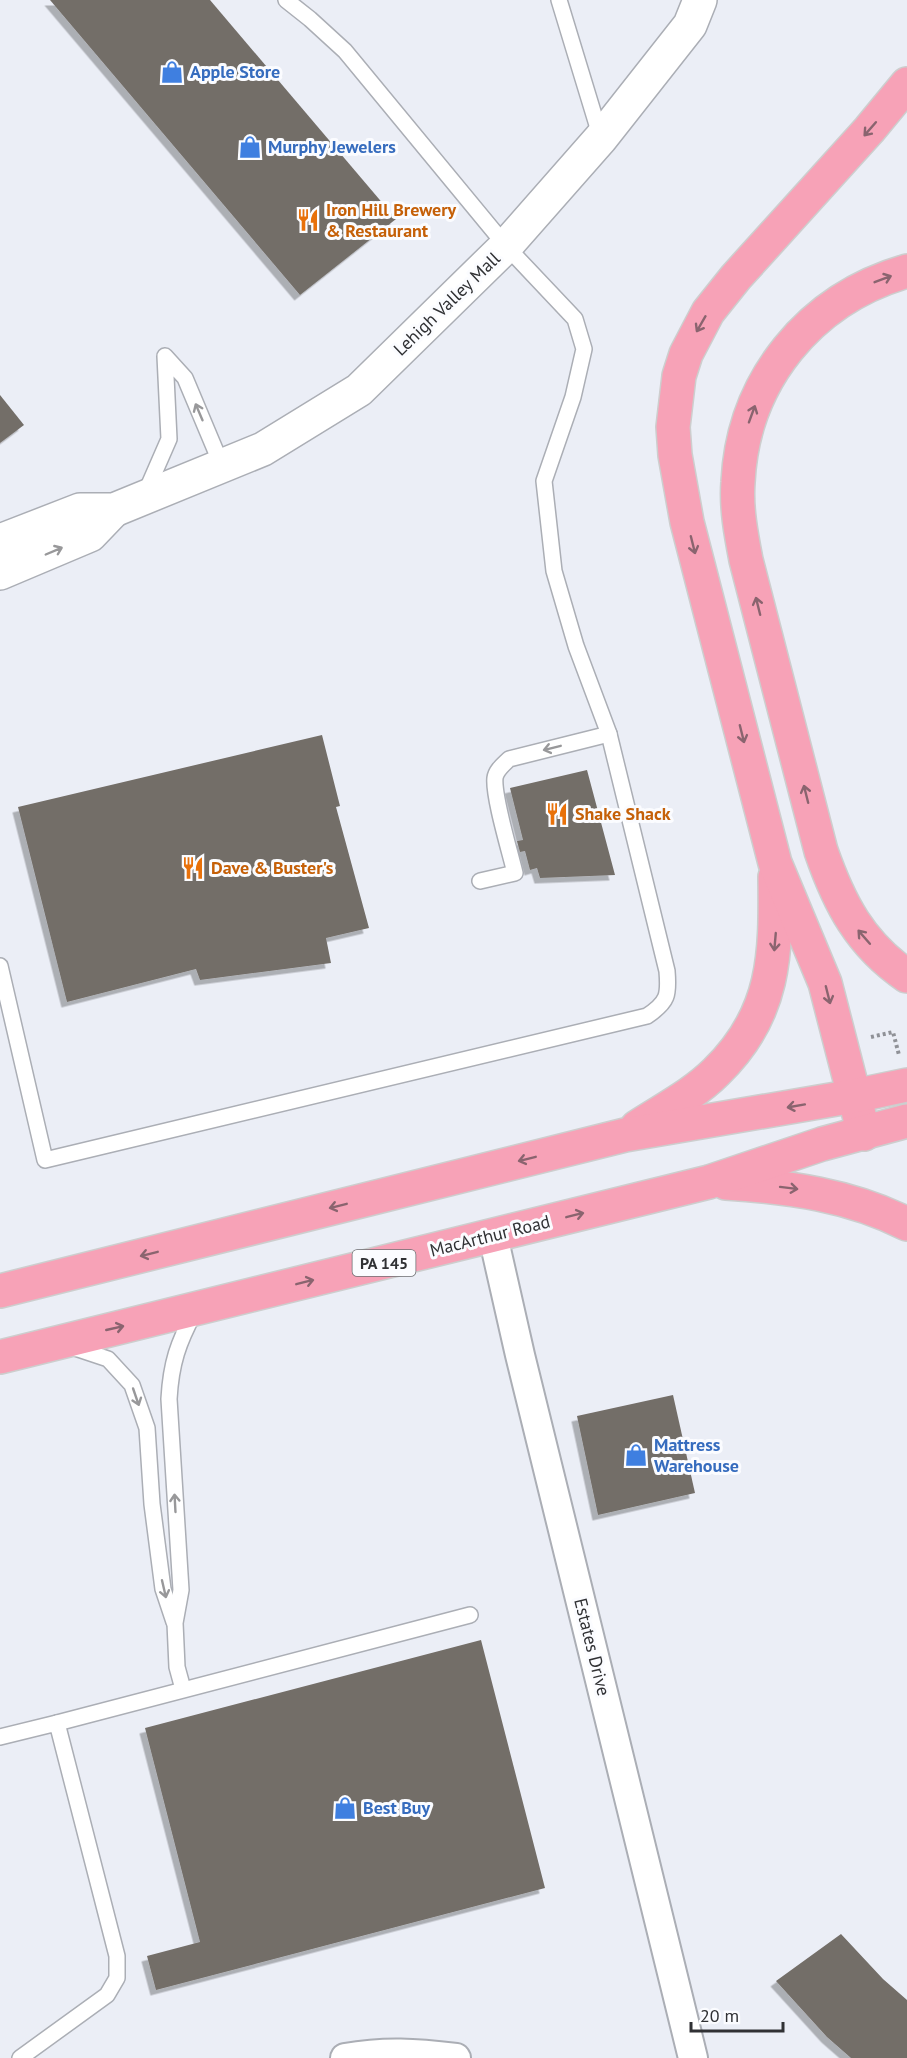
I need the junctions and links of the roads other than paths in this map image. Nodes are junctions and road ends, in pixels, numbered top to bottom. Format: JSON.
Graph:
{"nodes":[{"id":1,"x":286,"y":0,"type":"edge"},
{"id":2,"x":559,"y":0,"type":"edge"},
{"id":3,"x":700,"y":0,"type":"edge"},
{"id":4,"x":907,"y":84,"type":"edge"},
{"id":5,"x":601,"y":138,"type":"junction"},
{"id":6,"x":506,"y":246,"type":"junction"},
{"id":7,"x":907,"y":271,"type":"edge"},
{"id":8,"x":222,"y":466,"type":"junction"},
{"id":9,"x":144,"y":497,"type":"junction"},
{"id":10,"x":114,"y":510,"type":"junction"},
{"id":11,"x":0,"y":541,"type":"edge"},
{"id":12,"x":0,"y":573,"type":"edge"},
{"id":13,"x":609,"y":734,"type":"junction"},
{"id":14,"x":775,"y":863,"type":"junction"},
{"id":15,"x":480,"y":881,"type":"dead end"},
{"id":16,"x":0,"y":966,"type":"edge"},
{"id":17,"x":907,"y":976,"type":"edge"},
{"id":18,"x":903,"y":1071,"type":"edge"},
{"id":19,"x":854,"y":1096,"type":"junction"},
{"id":20,"x":907,"y":1121,"type":"edge"},
{"id":21,"x":864,"y":1134,"type":"junction"},
{"id":22,"x":625,"y":1135,"type":"junction"},
{"id":23,"x":709,"y":1182,"type":"junction"},
{"id":24,"x":907,"y":1224,"type":"edge"},
{"id":25,"x":493,"y":1236,"type":"junction"},
{"id":26,"x":0,"y":1291,"type":"edge"},
{"id":27,"x":195,"y":1310,"type":"junction"},
{"id":28,"x":58,"y":1342,"type":"junction"},
{"id":29,"x":0,"y":1357,"type":"edge"},
{"id":30,"x":470,"y":1615,"type":"dead end"},
{"id":31,"x":175,"y":1623,"type":"junction"},
{"id":32,"x":183,"y":1689,"type":"junction"},
{"id":33,"x":57,"y":1723,"type":"junction"},
{"id":34,"x":0,"y":1737,"type":"edge"},
{"id":35,"x":20,"y":2058,"type":"edge"},
{"id":36,"x":345,"y":2058,"type":"edge"},
{"id":37,"x":456,"y":2058,"type":"edge"},
{"id":38,"x":693,"y":2058,"type":"edge"}],
"edges":[{"from":1,"to":6,"type":"lane"},
{"from":2,"to":5,"type":"lane"},
{"from":3,"to":5,"type":"street","name":"Lehigh Valley Mall"},
{"from":4,"to":14,"type":"highway","one_way":true},
{"from":5,"to":6,"type":"street","name":"Lehigh Valley Mall"},
{"from":6,"to":8,"type":"street","name":"Lehigh Valley Mall"},
{"from":6,"to":13,"type":"lane"},
{"from":17,"to":7,"type":"highway","one_way":true},
{"from":8,"to":9,"type":"street","name":"Lehigh Valley Mall"},
{"from":8,"to":9,"type":"lane","one_way":true},
{"from":9,"to":10,"type":"street","name":"Lehigh Valley Mall"},
{"from":10,"to":11,"type":"street","name":"Lehigh Valley Mall"},
{"from":12,"to":10,"type":"street","name":"Lehigh Valley Mall","one_way":true},
{"from":13,"to":15,"type":"lane","one_way":true},
{"from":13,"to":16,"type":"lane"},
{"from":14,"to":19,"type":"highway","one_way":true},
{"from":14,"to":22,"type":"highway","one_way":true},
{"from":18,"to":19,"type":"highway"},
{"from":19,"to":21,"type":"highway"},
{"from":19,"to":22,"type":"highway","one_way":true},
{"from":20,"to":21,"type":"highway","name":"MacArthur Road","number":"PA 145"},
{"from":21,"to":23,"type":"highway","name":"MacArthur Road","number":"PA 145"},
{"from":22,"to":26,"type":"highway","one_way":true},
{"from":23,"to":24,"type":"highway","one_way":true},
{"from":25,"to":23,"type":"highway","name":"MacArthur Road","number":"PA 145","one_way":true},
{"from":27,"to":25,"type":"highway","name":"MacArthur Road","number":"PA 145","one_way":true},
{"from":25,"to":38,"type":"street","name":"Estates Drive"},
{"from":28,"to":27,"type":"highway","name":"MacArthur Road","number":"PA 145","one_way":true},
{"from":31,"to":27,"type":"lane","one_way":true},
{"from":28,"to":29,"type":"highway","name":"MacArthur Road","number":"PA 145"},
{"from":28,"to":31,"type":"lane","one_way":true},
{"from":30,"to":32,"type":"lane"},
{"from":31,"to":32,"type":"lane"},
{"from":32,"to":33,"type":"lane"},
{"from":33,"to":34,"type":"lane"},
{"from":33,"to":35,"type":"lane"},
{"from":36,"to":37,"type":"street"}]}
